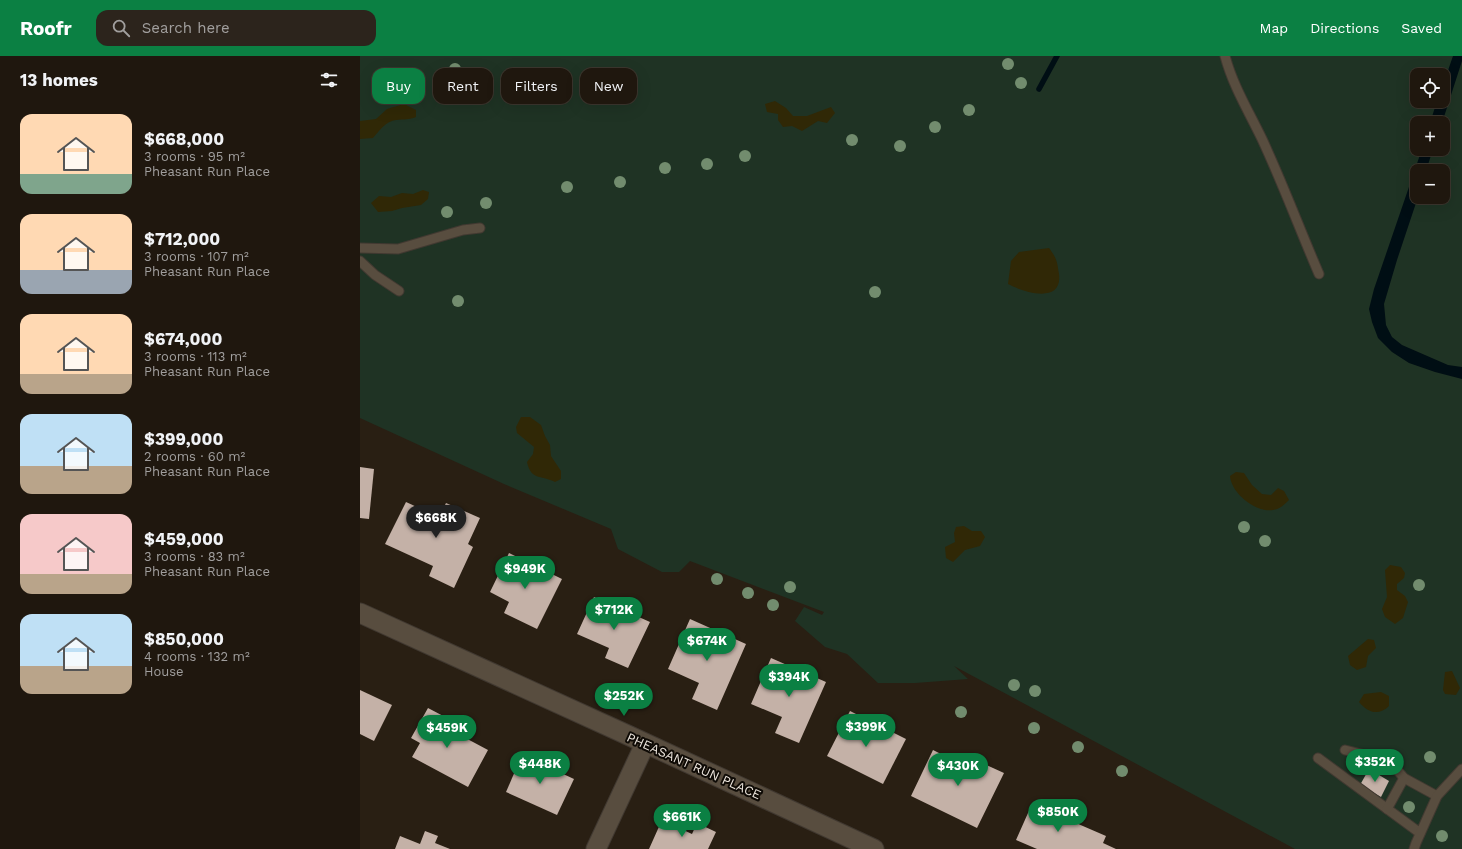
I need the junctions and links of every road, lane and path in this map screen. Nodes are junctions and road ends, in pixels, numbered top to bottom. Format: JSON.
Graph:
{"nodes":[{"id":1,"x":1225,"y":56,"type":"edge"},
{"id":2,"x":480,"y":228,"type":"dead end"},
{"id":3,"x":360,"y":248,"type":"edge"},
{"id":4,"x":360,"y":261,"type":"edge"},
{"id":5,"x":1319,"y":274,"type":"dead end"},
{"id":6,"x":399,"y":291,"type":"dead end"},
{"id":7,"x":360,"y":613,"type":"edge"},
{"id":8,"x":645,"y":744,"type":"junction"},
{"id":9,"x":1345,"y":750,"type":"dead end"},
{"id":10,"x":1318,"y":758,"type":"dead end"},
{"id":11,"x":1462,"y":769,"type":"edge"},
{"id":12,"x":1404,"y":778,"type":"junction"},
{"id":13,"x":1437,"y":796,"type":"junction"},
{"id":14,"x":1387,"y":809,"type":"junction"},
{"id":15,"x":1420,"y":833,"type":"junction"},
{"id":16,"x":596,"y":849,"type":"edge"},
{"id":17,"x":874,"y":849,"type":"edge"},
{"id":18,"x":1414,"y":849,"type":"edge"}],
"edges":[{"from":1,"to":5,"type":"lane"},
{"from":2,"to":3,"type":"lane"},
{"from":4,"to":6,"type":"lane"},
{"from":7,"to":8,"type":"street","name":"PHEASANT RUN PLACE"},
{"from":8,"to":16,"type":"street"},
{"from":8,"to":17,"type":"street","name":"PHEASANT RUN PLACE"},
{"from":9,"to":12,"type":"lane"},
{"from":10,"to":14,"type":"lane"},
{"from":11,"to":13,"type":"lane"},
{"from":12,"to":13,"type":"lane"},
{"from":12,"to":14,"type":"lane"},
{"from":13,"to":15,"type":"lane"},
{"from":14,"to":15,"type":"lane"},
{"from":15,"to":18,"type":"lane"}]}
